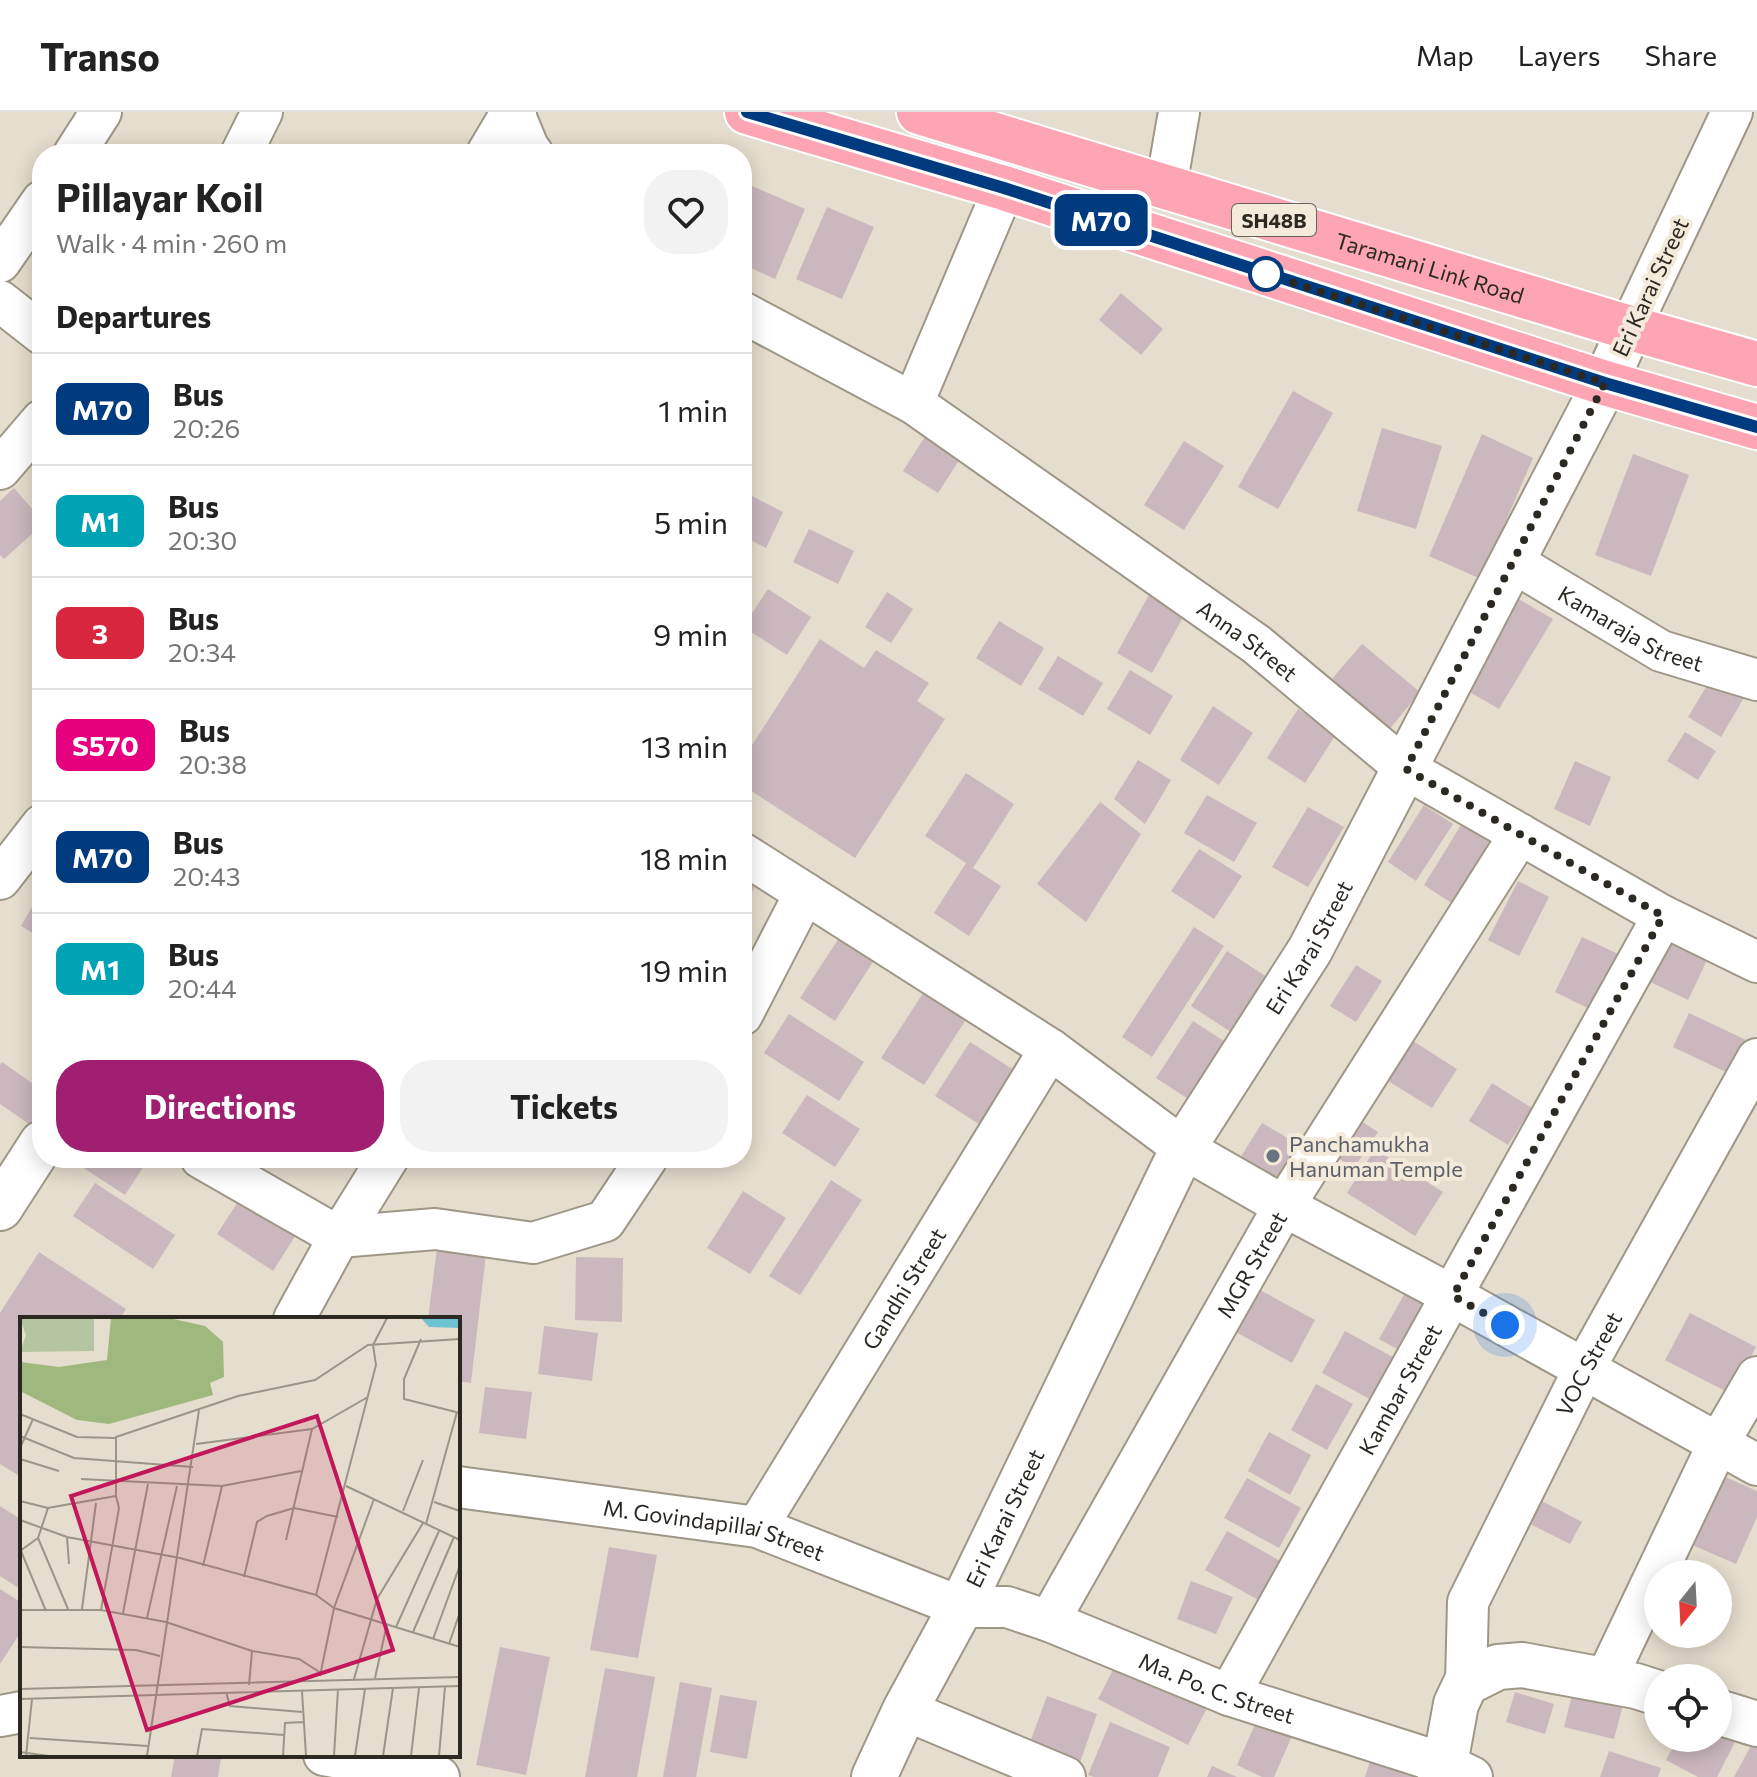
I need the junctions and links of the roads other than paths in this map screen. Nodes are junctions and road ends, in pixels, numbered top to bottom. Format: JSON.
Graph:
{"nodes":[{"id":1,"x":101,"y":112,"type":"edge"},
{"id":2,"x":262,"y":112,"type":"edge"},
{"id":3,"x":514,"y":112,"type":"edge"},
{"id":4,"x":747,"y":112,"type":"edge"},
{"id":5,"x":919,"y":112,"type":"edge"},
{"id":6,"x":1179,"y":112,"type":"edge"},
{"id":7,"x":1732,"y":112,"type":"edge"},
{"id":8,"x":81,"y":144,"type":"edge"},
{"id":9,"x":246,"y":144,"type":"edge"},
{"id":10,"x":495,"y":144,"type":"edge"},
{"id":11,"x":527,"y":144,"type":"edge"},
{"id":12,"x":1166,"y":187,"type":"junction"},
{"id":13,"x":1004,"y":188,"type":"junction"},
{"id":14,"x":32,"y":216,"type":"edge"},
{"id":15,"x":0,"y":262,"type":"edge"},
{"id":16,"x":0,"y":301,"type":"edge"},
{"id":17,"x":752,"y":317,"type":"edge"},
{"id":18,"x":32,"y":326,"type":"edge"},
{"id":19,"x":1630,"y":328,"type":"junction"},
{"id":20,"x":1757,"y":364,"type":"edge"},
{"id":21,"x":1605,"y":383,"type":"junction"},
{"id":22,"x":913,"y":403,"type":"junction"},
{"id":23,"x":1757,"y":427,"type":"edge"},
{"id":24,"x":32,"y":432,"type":"edge"},
{"id":25,"x":0,"y":469,"type":"edge"},
{"id":26,"x":1513,"y":562,"type":"junction"},
{"id":27,"x":1757,"y":680,"type":"edge"},
{"id":28,"x":1406,"y":769,"type":"junction"},
{"id":29,"x":1520,"y":834,"type":"junction"},
{"id":30,"x":32,"y":838,"type":"edge"},
{"id":31,"x":752,"y":859,"type":"edge"},
{"id":32,"x":0,"y":879,"type":"edge"},
{"id":33,"x":805,"y":893,"type":"junction"},
{"id":34,"x":1663,"y":916,"type":"junction"},
{"id":35,"x":1757,"y":962,"type":"edge"},
{"id":36,"x":752,"y":996,"type":"edge"},
{"id":37,"x":1050,"y":1049,"type":"junction"},
{"id":38,"x":1757,"y":1059,"type":"edge"},
{"id":39,"x":1183,"y":1148,"type":"junction"},
{"id":40,"x":32,"y":1158,"type":"edge"},
{"id":41,"x":218,"y":1168,"type":"edge"},
{"id":42,"x":382,"y":1168,"type":"edge"},
{"id":43,"x":640,"y":1168,"type":"edge"},
{"id":44,"x":1284,"y":1206,"type":"junction"},
{"id":45,"x":0,"y":1208,"type":"edge"},
{"id":46,"x":339,"y":1237,"type":"junction"},
{"id":47,"x":1453,"y":1296,"type":"junction"},
{"id":48,"x":295,"y":1317,"type":"edge"},
{"id":49,"x":1584,"y":1369,"type":"junction"},
{"id":50,"x":1757,"y":1377,"type":"edge"},
{"id":51,"x":1718,"y":1444,"type":"junction"},
{"id":52,"x":1757,"y":1465,"type":"edge"},
{"id":53,"x":460,"y":1487,"type":"edge"},
{"id":54,"x":757,"y":1527,"type":"junction"},
{"id":55,"x":961,"y":1607,"type":"junction"},
{"id":56,"x":1049,"y":1621,"type":"junction"},
{"id":57,"x":1605,"y":1681,"type":"junction"},
{"id":58,"x":1466,"y":1683,"type":"junction"},
{"id":59,"x":1644,"y":1689,"type":"edge"},
{"id":60,"x":1229,"y":1695,"type":"junction"},
{"id":61,"x":905,"y":1710,"type":"junction"},
{"id":62,"x":20,"y":1712,"type":"edge"},
{"id":63,"x":0,"y":1716,"type":"edge"},
{"id":64,"x":1732,"y":1716,"type":"edge"},
{"id":65,"x":1757,"y":1724,"type":"edge"},
{"id":66,"x":334,"y":1757,"type":"edge"},
{"id":67,"x":1452,"y":1773,"type":"edge"},
{"id":68,"x":439,"y":1777,"type":"edge"},
{"id":69,"x":874,"y":1777,"type":"edge"},
{"id":70,"x":1065,"y":1777,"type":"edge"}],
"edges":[{"from":1,"to":8,"type":"street"},
{"from":2,"to":9,"type":"street"},
{"from":3,"to":10,"type":"street"},
{"from":3,"to":11,"type":"street"},
{"from":4,"to":13,"type":"main road","number":"SH48B"},
{"from":5,"to":12,"type":"main road","name":"Taramani Link Road","number":"SH48B"},
{"from":6,"to":12,"type":"street"},
{"from":7,"to":19,"type":"street","name":"Eri Karai Street"},
{"from":12,"to":19,"type":"main road","name":"Taramani Link Road","number":"SH48B"},
{"from":13,"to":21,"type":"main road","number":"SH48B"},
{"from":13,"to":22,"type":"street"},
{"from":14,"to":15,"type":"street"},
{"from":16,"to":18,"type":"street"},
{"from":17,"to":22,"type":"street","name":"Anna Street"},
{"from":19,"to":20,"type":"main road","name":"Taramani Link Road","number":"SH48B"},
{"from":19,"to":21,"type":"street","name":"Eri Karai Street"},
{"from":21,"to":23,"type":"main road","number":"SH48B"},
{"from":21,"to":26,"type":"street","name":"Eri Karai Street"},
{"from":22,"to":28,"type":"street","name":"Anna Street"},
{"from":24,"to":25,"type":"street"},
{"from":26,"to":27,"type":"street","name":"Kamaraja Street"},
{"from":26,"to":28,"type":"street","name":"Eri Karai Street"},
{"from":28,"to":29,"type":"street","name":"Anna Street"},
{"from":28,"to":39,"type":"street","name":"Eri Karai Street"},
{"from":29,"to":34,"type":"street","name":"Anna Street"},
{"from":29,"to":44,"type":"street","name":"MGR Street"},
{"from":30,"to":32,"type":"street"},
{"from":31,"to":33,"type":"street"},
{"from":33,"to":36,"type":"street"},
{"from":33,"to":37,"type":"street"},
{"from":34,"to":35,"type":"street","name":"Anna Street"},
{"from":34,"to":47,"type":"street","name":"Kambar Street"},
{"from":37,"to":39,"type":"street"},
{"from":37,"to":54,"type":"street","name":"Gandhi Street"},
{"from":38,"to":49,"type":"street","name":"VOC Street"},
{"from":39,"to":44,"type":"street"},
{"from":39,"to":55,"type":"street","name":"Eri Karai Street"},
{"from":40,"to":45,"type":"street"},
{"from":41,"to":46,"type":"street"},
{"from":42,"to":46,"type":"street"},
{"from":43,"to":46,"type":"street"},
{"from":44,"to":47,"type":"street"},
{"from":44,"to":56,"type":"street","name":"MGR Street"},
{"from":46,"to":48,"type":"street"},
{"from":47,"to":49,"type":"street"},
{"from":47,"to":60,"type":"street","name":"Kambar Street"},
{"from":49,"to":51,"type":"street"},
{"from":49,"to":58,"type":"street","name":"VOC Street"},
{"from":50,"to":51,"type":"street"},
{"from":51,"to":52,"type":"street"},
{"from":51,"to":57,"type":"street"},
{"from":53,"to":54,"type":"street","name":"M. Govindapillai Street"},
{"from":54,"to":55,"type":"street","name":"M. Govindapillai Street"},
{"from":55,"to":56,"type":"street","name":"Ma. Po. C. Street"},
{"from":55,"to":61,"type":"street","name":"Eri Karai Street"},
{"from":56,"to":60,"type":"street","name":"Ma. Po. C. Street"},
{"from":57,"to":58,"type":"street"},
{"from":57,"to":59,"type":"street"},
{"from":58,"to":67,"type":"street"},
{"from":60,"to":67,"type":"street","name":"Ma. Po. C. Street"},
{"from":61,"to":69,"type":"street","name":"Eri Karai Street"},
{"from":61,"to":70,"type":"street"},
{"from":62,"to":63,"type":"street"},
{"from":64,"to":65,"type":"street"},
{"from":66,"to":68,"type":"street"}]}
